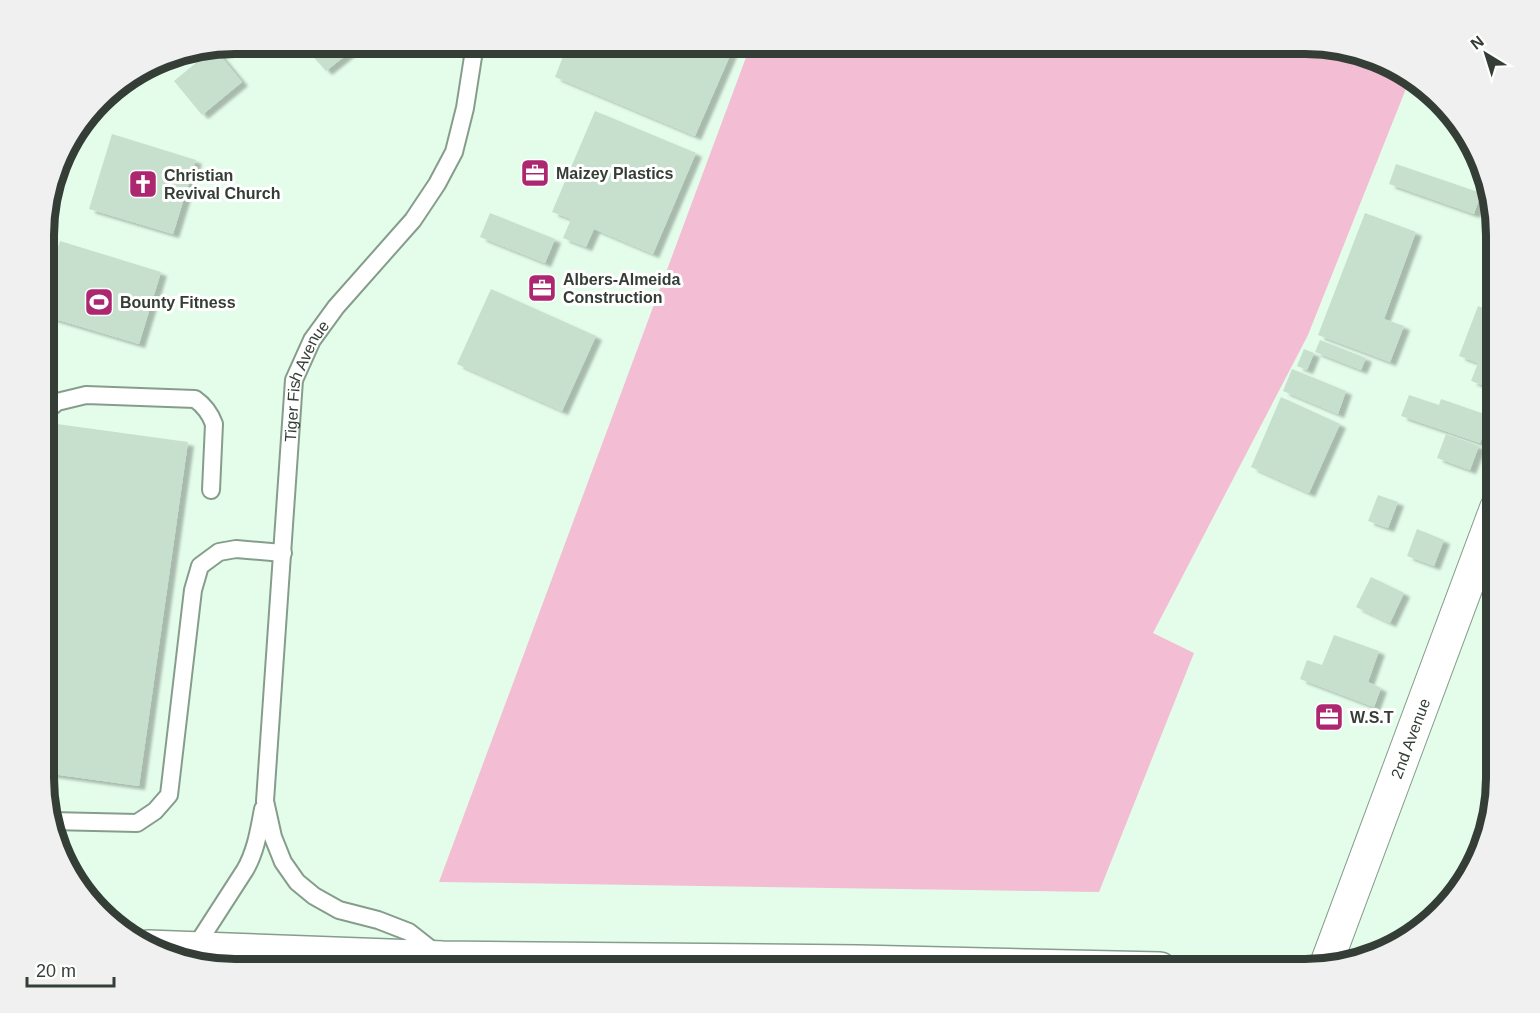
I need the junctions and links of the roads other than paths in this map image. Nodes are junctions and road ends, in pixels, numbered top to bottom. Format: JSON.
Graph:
{"nodes":[{"id":1,"x":473,"y":54,"type":"edge"},
{"id":2,"x":54,"y":404,"type":"edge"},
{"id":3,"x":211,"y":490,"type":"dead end"},
{"id":4,"x":1486,"y":535,"type":"edge"},
{"id":5,"x":283,"y":553,"type":"junction"},
{"id":6,"x":268,"y":766,"type":"junction"},
{"id":7,"x":59,"y":821,"type":"edge"},
{"id":8,"x":175,"y":948,"type":"edge"},
{"id":9,"x":194,"y":949,"type":"junction"},
{"id":10,"x":1329,"y":957,"type":"edge"},
{"id":11,"x":442,"y":958,"type":"junction"},
{"id":12,"x":451,"y":959,"type":"edge"}],
"edges":[{"from":1,"to":5,"type":"lane","name":"Tiger Fish Avenue"},
{"from":2,"to":3,"type":"lane"},
{"from":4,"to":10,"type":"street","name":"2nd Avenue"},
{"from":5,"to":6,"type":"lane","name":"Tiger Fish Avenue"},
{"from":5,"to":7,"type":"lane"},
{"from":6,"to":9,"type":"lane"},
{"from":6,"to":11,"type":"lane"},
{"from":8,"to":9,"type":"main road"},
{"from":9,"to":11,"type":"main road"},
{"from":11,"to":12,"type":"main road"}]}
